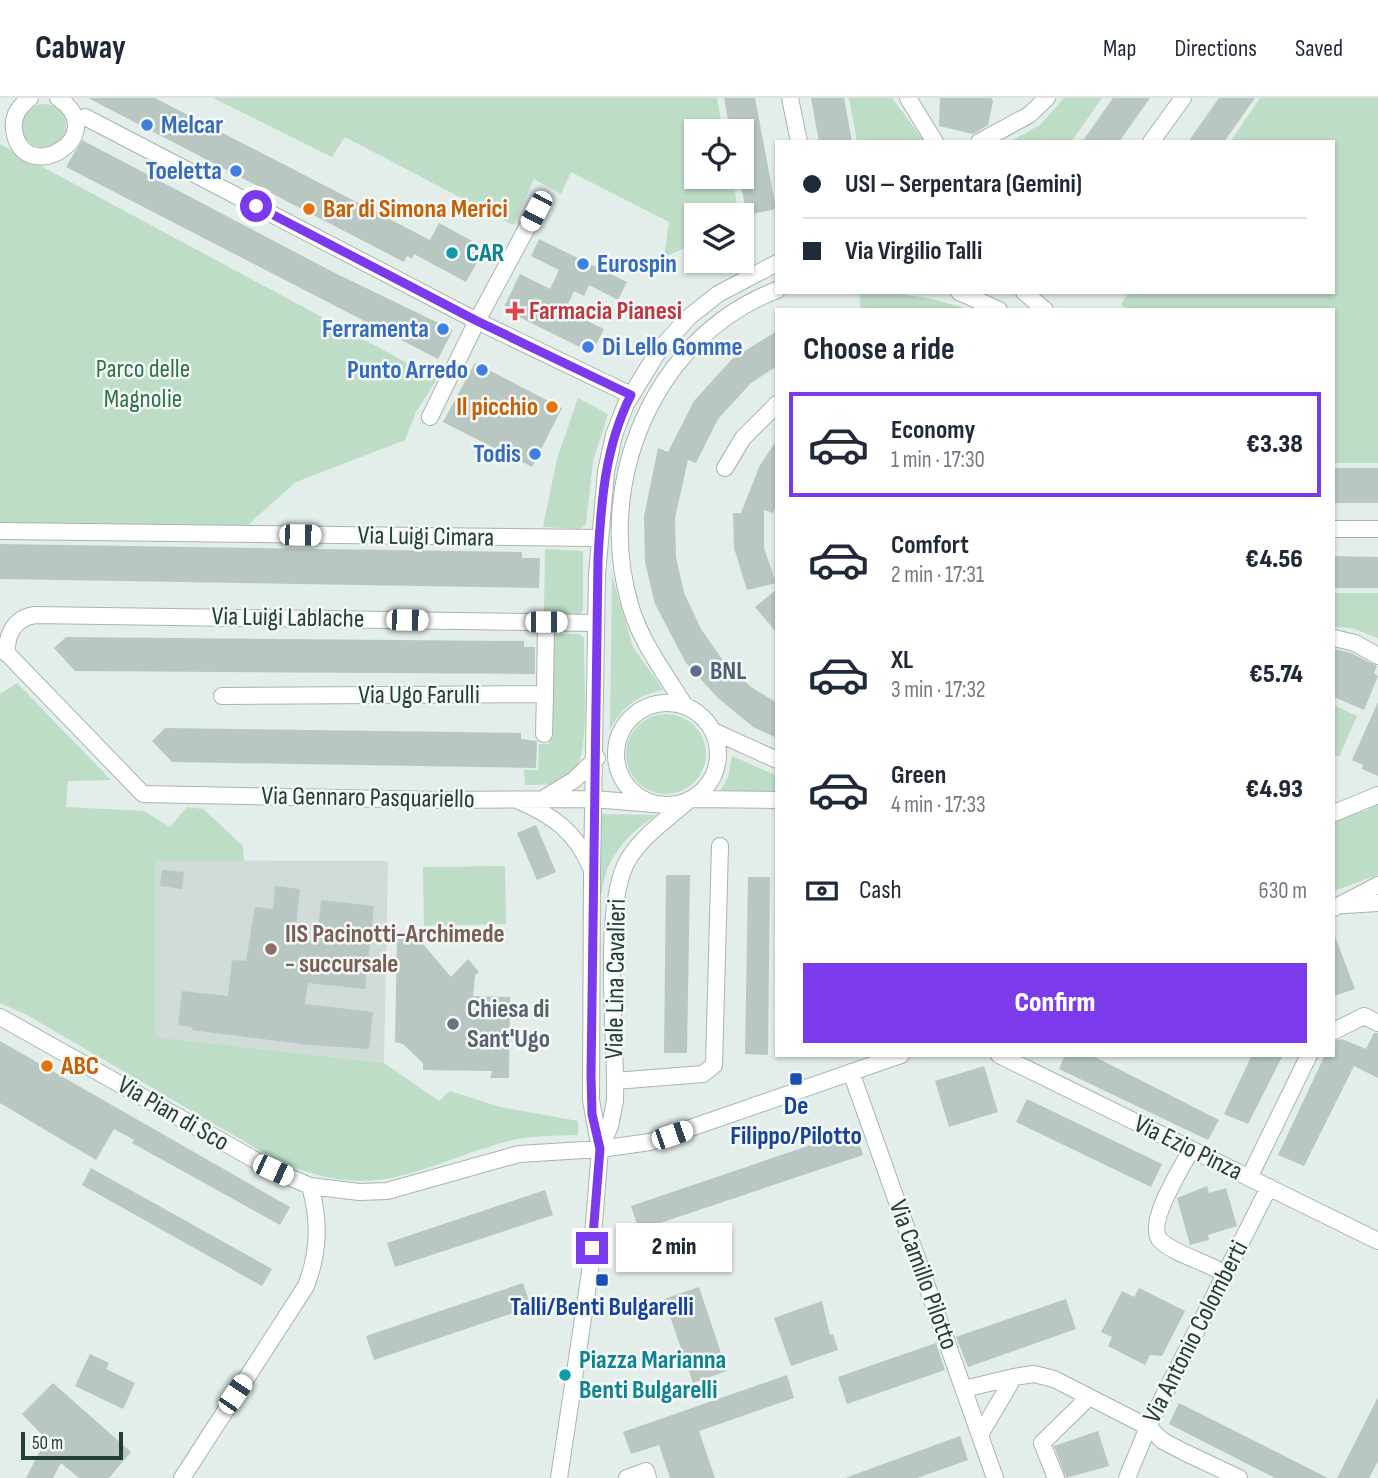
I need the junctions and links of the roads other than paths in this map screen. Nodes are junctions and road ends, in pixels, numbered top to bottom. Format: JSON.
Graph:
{"nodes":[{"id":1,"x":30,"y":98,"type":"edge"},
{"id":2,"x":790,"y":98,"type":"edge"},
{"id":3,"x":908,"y":98,"type":"edge"},
{"id":4,"x":1047,"y":98,"type":"edge"},
{"id":5,"x":1183,"y":98,"type":"edge"},
{"id":6,"x":63,"y":102,"type":"edge"},
{"id":7,"x":80,"y":120,"type":"junction"},
{"id":8,"x":799,"y":140,"type":"edge"},
{"id":9,"x":934,"y":140,"type":"edge"},
{"id":10,"x":983,"y":140,"type":"edge"},
{"id":11,"x":1152,"y":140,"type":"edge"},
{"id":12,"x":536,"y":211,"type":"dead end"},
{"id":13,"x":775,"y":264,"type":"edge"},
{"id":14,"x":775,"y":291,"type":"edge"},
{"id":15,"x":963,"y":294,"type":"edge"},
{"id":16,"x":994,"y":308,"type":"edge"},
{"id":17,"x":477,"y":321,"type":"junction"},
{"id":18,"x":659,"y":350,"type":"junction"},
{"id":19,"x":671,"y":368,"type":"junction"},
{"id":20,"x":631,"y":395,"type":"junction"},
{"id":21,"x":775,"y":406,"type":"edge"},
{"id":22,"x":430,"y":417,"type":"dead end"},
{"id":23,"x":725,"y":468,"type":"dead end"},
{"id":24,"x":1335,"y":529,"type":"edge"},
{"id":25,"x":1378,"y":529,"type":"edge"},
{"id":26,"x":0,"y":531,"type":"edge"},
{"id":27,"x":599,"y":538,"type":"junction"},
{"id":28,"x":546,"y":622,"type":"junction"},
{"id":29,"x":596,"y":623,"type":"junction"},
{"id":30,"x":1335,"y":638,"type":"edge"},
{"id":31,"x":4,"y":650,"type":"edge"},
{"id":32,"x":1378,"y":656,"type":"edge"},
{"id":33,"x":545,"y":694,"type":"junction"},
{"id":34,"x":222,"y":696,"type":"dead end"},
{"id":35,"x":685,"y":706,"type":"junction"},
{"id":36,"x":713,"y":731,"type":"junction"},
{"id":37,"x":544,"y":734,"type":"dead end"},
{"id":38,"x":619,"y":737,"type":"junction"},
{"id":39,"x":775,"y":759,"type":"edge"},
{"id":40,"x":593,"y":761,"type":"junction"},
{"id":41,"x":1378,"y":795,"type":"edge"},
{"id":42,"x":541,"y":799,"type":"junction"},
{"id":43,"x":593,"y":799,"type":"junction"},
{"id":44,"x":690,"y":799,"type":"junction"},
{"id":45,"x":517,"y":800,"type":"junction"},
{"id":46,"x":775,"y":800,"type":"edge"},
{"id":47,"x":666,"y":805,"type":"junction"},
{"id":48,"x":1335,"y":813,"type":"edge"},
{"id":49,"x":720,"y":846,"type":"dead end"},
{"id":50,"x":592,"y":871,"type":"junction"},
{"id":51,"x":1378,"y":885,"type":"edge"},
{"id":52,"x":1378,"y":903,"type":"edge"},
{"id":53,"x":1336,"y":907,"type":"edge"},
{"id":54,"x":0,"y":1017,"type":"edge"},
{"id":55,"x":1378,"y":1023,"type":"edge"},
{"id":56,"x":1335,"y":1030,"type":"edge"},
{"id":57,"x":895,"y":1057,"type":"edge"},
{"id":58,"x":1003,"y":1057,"type":"edge"},
{"id":59,"x":1308,"y":1057,"type":"edge"},
{"id":60,"x":851,"y":1072,"type":"junction"},
{"id":61,"x":615,"y":1081,"type":"junction"},
{"id":62,"x":600,"y":1149,"type":"junction"},
{"id":63,"x":1191,"y":1150,"type":"junction"},
{"id":64,"x":1250,"y":1178,"type":"junction"},
{"id":65,"x":310,"y":1186,"type":"junction"},
{"id":66,"x":1269,"y":1187,"type":"junction"},
{"id":67,"x":1378,"y":1241,"type":"edge"},
{"id":68,"x":1216,"y":1269,"type":"dead end"},
{"id":69,"x":1014,"y":1377,"type":"junction"},
{"id":70,"x":964,"y":1389,"type":"junction"},
{"id":71,"x":1089,"y":1397,"type":"junction"},
{"id":72,"x":1148,"y":1427,"type":"junction"},
{"id":73,"x":981,"y":1433,"type":"junction"},
{"id":74,"x":182,"y":1478,"type":"edge"},
{"id":75,"x":559,"y":1478,"type":"edge"},
{"id":76,"x":626,"y":1478,"type":"edge"},
{"id":77,"x":648,"y":1478,"type":"edge"},
{"id":78,"x":995,"y":1478,"type":"edge"},
{"id":79,"x":1056,"y":1478,"type":"edge"},
{"id":80,"x":1127,"y":1478,"type":"edge"},
{"id":81,"x":1239,"y":1478,"type":"edge"}],
"edges":[{"from":1,"to":7,"type":"street"},
{"from":2,"to":8,"type":"street"},
{"from":3,"to":9,"type":"street"},
{"from":4,"to":10,"type":"street"},
{"from":5,"to":11,"type":"street"},
{"from":6,"to":7,"type":"street"},
{"from":7,"to":17,"type":"street"},
{"from":12,"to":17,"type":"street"},
{"from":13,"to":18,"type":"street","name":"Viale Lina Cavalieri"},
{"from":14,"to":19,"type":"street"},
{"from":15,"to":16,"type":"street"},
{"from":17,"to":20,"type":"street"},
{"from":17,"to":22,"type":"street"},
{"from":18,"to":19,"type":"street"},
{"from":18,"to":20,"type":"street","name":"Viale Lina Cavalieri"},
{"from":19,"to":35,"type":"street"},
{"from":20,"to":27,"type":"street","name":"Viale Lina Cavalieri"},
{"from":21,"to":23,"type":"street"},
{"from":24,"to":25,"type":"street"},
{"from":26,"to":27,"type":"street","name":"Via Luigi Cimara"},
{"from":27,"to":29,"type":"street","name":"Viale Lina Cavalieri"},
{"from":28,"to":29,"type":"street","name":"Via Luigi Lablache"},
{"from":28,"to":31,"type":"street","name":"Via Luigi Lablache"},
{"from":28,"to":33,"type":"street"},
{"from":29,"to":40,"type":"street","name":"Viale Lina Cavalieri"},
{"from":30,"to":32,"type":"street"},
{"from":31,"to":45,"type":"street","name":"Via Gennaro Pasquariello"},
{"from":33,"to":34,"type":"street","name":"Via Ugo Farulli"},
{"from":33,"to":37,"type":"street"},
{"from":35,"to":36,"type":"street"},
{"from":35,"to":38,"type":"street"},
{"from":36,"to":39,"type":"street"},
{"from":36,"to":44,"type":"street"},
{"from":38,"to":40,"type":"street"},
{"from":38,"to":47,"type":"street"},
{"from":40,"to":42,"type":"street"},
{"from":40,"to":43,"type":"street","name":"Viale Lina Cavalieri"},
{"from":41,"to":48,"type":"street"},
{"from":42,"to":43,"type":"street","name":"Via Gennaro Pasquariello"},
{"from":42,"to":45,"type":"street","name":"Via Gennaro Pasquariello"},
{"from":43,"to":47,"type":"street","name":"Via Gennaro Pasquariello"},
{"from":43,"to":50,"type":"street","name":"Viale Lina Cavalieri"},
{"from":44,"to":46,"type":"street"},
{"from":44,"to":47,"type":"street"},
{"from":44,"to":61,"type":"street","name":"Viale Lina Cavalieri"},
{"from":45,"to":50,"type":"street"},
{"from":49,"to":61,"type":"street"},
{"from":50,"to":62,"type":"street","name":"Viale Lina Cavalieri"},
{"from":51,"to":53,"type":"street"},
{"from":52,"to":53,"type":"street"},
{"from":54,"to":65,"type":"street","name":"Via Pian di Sco"},
{"from":55,"to":56,"type":"street"},
{"from":57,"to":60,"type":"street","name":"Via Pian di Sco"},
{"from":58,"to":63,"type":"street","name":"Via Ezio Pinza"},
{"from":59,"to":64,"type":"street"},
{"from":60,"to":62,"type":"street","name":"Via Pian di Sco"},
{"from":60,"to":70,"type":"street","name":"Via Camillo Pilotto"},
{"from":61,"to":62,"type":"street","name":"Viale Lina Cavalieri"},
{"from":62,"to":65,"type":"street","name":"Via Pian di Sco"},
{"from":62,"to":75,"type":"street"},
{"from":63,"to":64,"type":"street","name":"Via Ezio Pinza"},
{"from":63,"to":68,"type":"street"},
{"from":64,"to":66,"type":"street","name":"Via Ezio Pinza"},
{"from":65,"to":74,"type":"street"},
{"from":66,"to":67,"type":"street","name":"Via Ezio Pinza"},
{"from":66,"to":72,"type":"street","name":"Via Antonio Colomberti"},
{"from":69,"to":70,"type":"street"},
{"from":69,"to":71,"type":"street"},
{"from":69,"to":73,"type":"street"},
{"from":70,"to":73,"type":"street","name":"Via Camillo Pilotto"},
{"from":71,"to":72,"type":"street"},
{"from":71,"to":79,"type":"street"},
{"from":72,"to":80,"type":"street","name":"Via Antonio Colomberti"},
{"from":72,"to":81,"type":"street"},
{"from":73,"to":78,"type":"street","name":"Via Camillo Pilotto"},
{"from":76,"to":77,"type":"street"}]}
